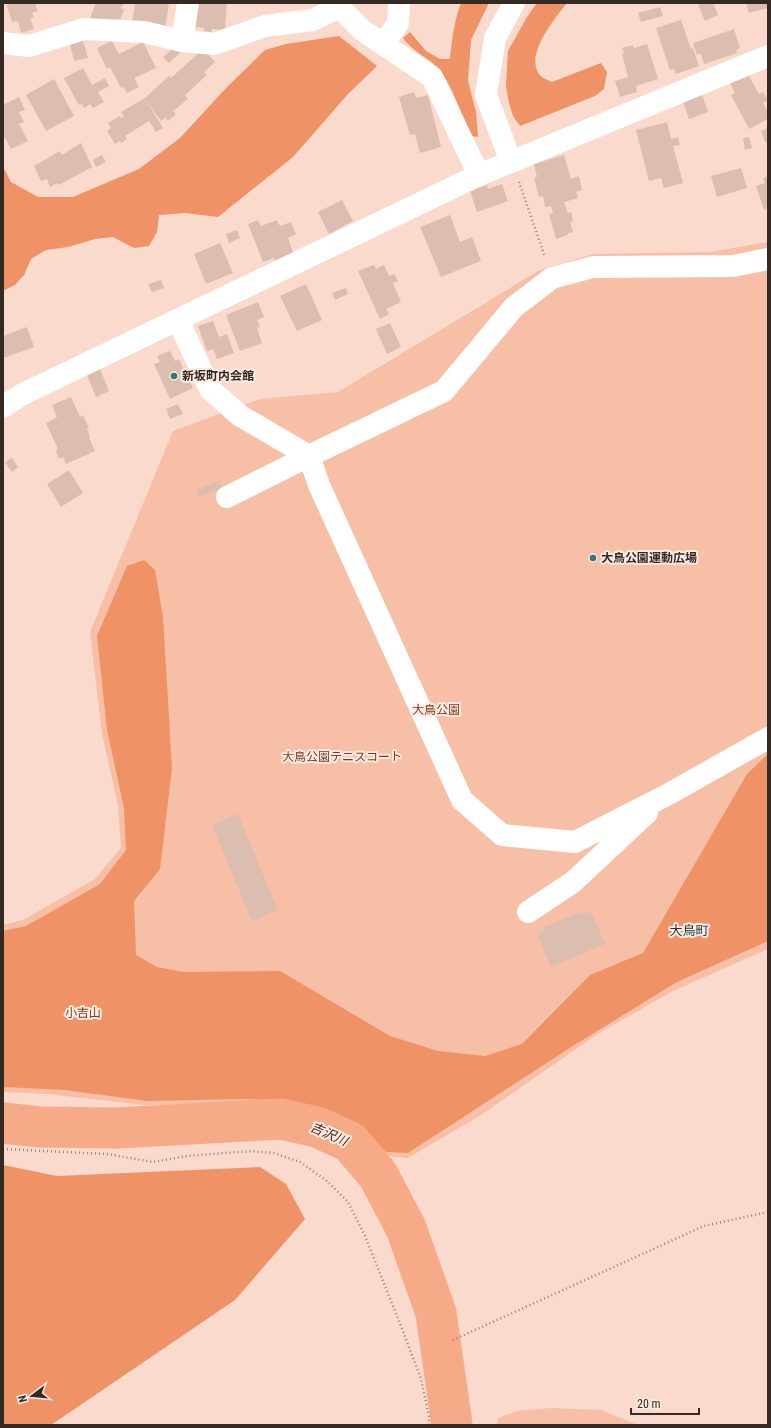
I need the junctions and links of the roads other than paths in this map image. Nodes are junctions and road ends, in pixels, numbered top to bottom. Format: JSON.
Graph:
{"nodes":[{"id":1,"x":188,"y":3,"type":"edge"},
{"id":2,"x":399,"y":3,"type":"edge"},
{"id":3,"x":514,"y":3,"type":"edge"},
{"id":4,"x":338,"y":5,"type":"edge"},
{"id":5,"x":182,"y":41,"type":"junction"},
{"id":6,"x":3,"y":43,"type":"edge"},
{"id":7,"x":384,"y":44,"type":"junction"},
{"id":8,"x":768,"y":56,"type":"edge"},
{"id":9,"x":511,"y":162,"type":"junction"},
{"id":10,"x":479,"y":175,"type":"junction"},
{"id":11,"x":768,"y":259,"type":"edge"},
{"id":12,"x":178,"y":320,"type":"junction"},
{"id":13,"x":3,"y":407,"type":"edge"},
{"id":14,"x":309,"y":456,"type":"junction"},
{"id":15,"x":226,"y":497,"type":"dead end"},
{"id":16,"x":768,"y":738,"type":"edge"},
{"id":17,"x":667,"y":795,"type":"junction"},
{"id":18,"x":528,"y":912,"type":"dead end"}],
"edges":[{"from":1,"to":5,"type":"street"},
{"from":2,"to":7,"type":"street"},
{"from":3,"to":9,"type":"street"},
{"from":4,"to":5,"type":"street"},
{"from":4,"to":7,"type":"street"},
{"from":5,"to":6,"type":"street"},
{"from":7,"to":10,"type":"street"},
{"from":8,"to":9,"type":"street"},
{"from":9,"to":10,"type":"street"},
{"from":10,"to":12,"type":"street"},
{"from":11,"to":14,"type":"street"},
{"from":12,"to":13,"type":"street"},
{"from":12,"to":14,"type":"street"},
{"from":14,"to":15,"type":"street"},
{"from":14,"to":17,"type":"street"},
{"from":16,"to":17,"type":"street"},
{"from":17,"to":18,"type":"street"}]}
